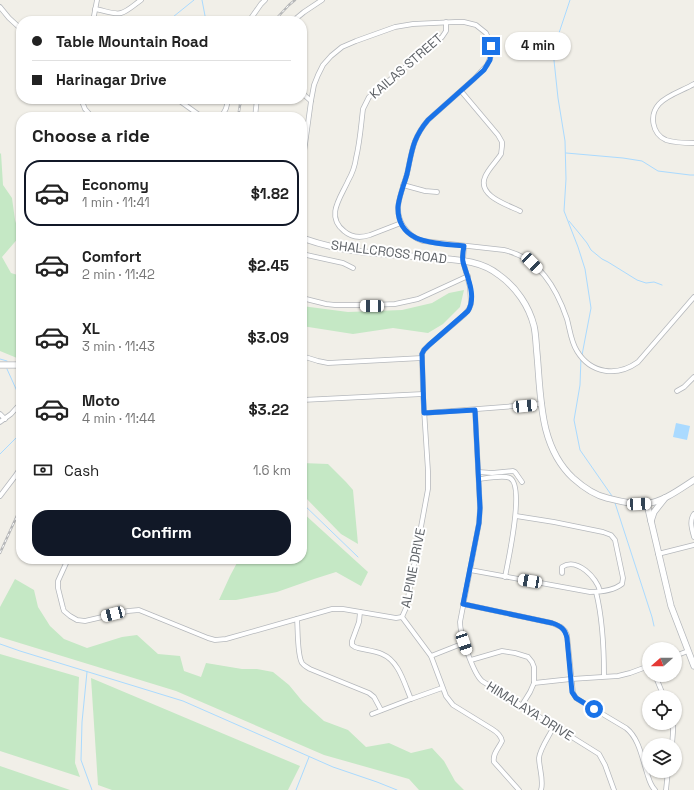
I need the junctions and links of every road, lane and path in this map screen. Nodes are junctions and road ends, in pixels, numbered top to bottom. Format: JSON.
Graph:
{"nodes":[{"id":1,"x":97,"y":0,"type":"edge"},
{"id":2,"x":141,"y":0,"type":"edge"},
{"id":3,"x":264,"y":0,"type":"edge"},
{"id":4,"x":322,"y":0,"type":"edge"},
{"id":5,"x":0,"y":7,"type":"edge"},
{"id":6,"x":95,"y":9,"type":"junction"},
{"id":7,"x":94,"y":16,"type":"edge"},
{"id":8,"x":253,"y":16,"type":"edge"},
{"id":9,"x":299,"y":16,"type":"edge"},
{"id":10,"x":446,"y":22,"type":"junction"},
{"id":11,"x":16,"y":24,"type":"edge"},
{"id":12,"x":694,"y":84,"type":"edge"},
{"id":13,"x":461,"y":91,"type":"junction"},
{"id":14,"x":307,"y":97,"type":"edge"},
{"id":15,"x":311,"y":101,"type":"junction"},
{"id":16,"x":184,"y":104,"type":"edge"},
{"id":17,"x":195,"y":112,"type":"edge"},
{"id":18,"x":307,"y":130,"type":"edge"},
{"id":19,"x":694,"y":143,"type":"edge"},
{"id":20,"x":403,"y":185,"type":"junction"},
{"id":21,"x":437,"y":192,"type":"dead end"},
{"id":22,"x":520,"y":210,"type":"dead end"},
{"id":23,"x":401,"y":223,"type":"junction"},
{"id":24,"x":307,"y":239,"type":"edge"},
{"id":25,"x":464,"y":246,"type":"junction"},
{"id":26,"x":307,"y":255,"type":"edge"},
{"id":27,"x":463,"y":261,"type":"junction"},
{"id":28,"x":353,"y":268,"type":"dead end"},
{"id":29,"x":468,"y":276,"type":"junction"},
{"id":30,"x":694,"y":297,"type":"edge"},
{"id":31,"x":307,"y":299,"type":"edge"},
{"id":32,"x":307,"y":358,"type":"edge"},
{"id":33,"x":422,"y":358,"type":"junction"},
{"id":34,"x":0,"y":365,"type":"edge"},
{"id":35,"x":16,"y":365,"type":"edge"},
{"id":36,"x":694,"y":377,"type":"edge"},
{"id":37,"x":677,"y":391,"type":"dead end"},
{"id":38,"x":423,"y":394,"type":"junction"},
{"id":39,"x":307,"y":400,"type":"edge"},
{"id":40,"x":542,"y":404,"type":"junction"},
{"id":41,"x":16,"y":409,"type":"edge"},
{"id":42,"x":475,"y":410,"type":"junction"},
{"id":43,"x":424,"y":413,"type":"junction"},
{"id":44,"x":0,"y":414,"type":"edge"},
{"id":45,"x":5,"y":419,"type":"junction"},
{"id":46,"x":0,"y":422,"type":"edge"},
{"id":47,"x":479,"y":472,"type":"junction"},
{"id":48,"x":16,"y":475,"type":"edge"},
{"id":49,"x":480,"y":478,"type":"junction"},
{"id":50,"x":694,"y":480,"type":"edge"},
{"id":51,"x":522,"y":482,"type":"dead end"},
{"id":52,"x":0,"y":496,"type":"edge"},
{"id":53,"x":666,"y":496,"type":"junction"},
{"id":54,"x":647,"y":504,"type":"junction"},
{"id":55,"x":694,"y":514,"type":"edge"},
{"id":56,"x":516,"y":516,"type":"junction"},
{"id":57,"x":651,"y":522,"type":"junction"},
{"id":58,"x":694,"y":537,"type":"edge"},
{"id":59,"x":694,"y":546,"type":"edge"},
{"id":60,"x":658,"y":554,"type":"junction"},
{"id":61,"x":66,"y":564,"type":"edge"},
{"id":62,"x":470,"y":570,"type":"junction"},
{"id":63,"x":562,"y":573,"type":"dead end"},
{"id":64,"x":505,"y":577,"type":"junction"},
{"id":65,"x":598,"y":592,"type":"junction"},
{"id":66,"x":463,"y":604,"type":"junction"},
{"id":67,"x":360,"y":612,"type":"junction"},
{"id":68,"x":402,"y":617,"type":"junction"},
{"id":69,"x":297,"y":618,"type":"junction"},
{"id":70,"x":464,"y":643,"type":"junction"},
{"id":71,"x":688,"y":651,"type":"junction"},
{"id":72,"x":682,"y":653,"type":"edge"},
{"id":73,"x":431,"y":656,"type":"junction"},
{"id":74,"x":471,"y":660,"type":"junction"},
{"id":75,"x":694,"y":666,"type":"edge"},
{"id":76,"x":642,"y":669,"type":"edge"},
{"id":77,"x":604,"y":676,"type":"junction"},
{"id":78,"x":571,"y":679,"type":"junction"},
{"id":79,"x":534,"y":683,"type":"junction"},
{"id":80,"x":442,"y":688,"type":"junction"},
{"id":81,"x":411,"y":699,"type":"junction"},
{"id":82,"x":522,"y":706,"type":"junction"},
{"id":83,"x":381,"y":710,"type":"junction"},
{"id":84,"x":372,"y":714,"type":"dead end"},
{"id":85,"x":554,"y":726,"type":"junction"},
{"id":86,"x":667,"y":778,"type":"edge"},
{"id":87,"x":519,"y":790,"type":"edge"},
{"id":88,"x":541,"y":790,"type":"edge"},
{"id":89,"x":614,"y":790,"type":"edge"},
{"id":90,"x":655,"y":790,"type":"edge"},
{"id":91,"x":666,"y":790,"type":"edge"}],
"edges":[{"from":1,"to":6,"type":"street"},
{"from":2,"to":6,"type":"street"},
{"from":3,"to":8,"type":"street"},
{"from":4,"to":9,"type":"street"},
{"from":5,"to":11,"type":"street"},
{"from":6,"to":7,"type":"street"},
{"from":10,"to":13,"type":"street"},
{"from":10,"to":15,"type":"street"},
{"from":10,"to":23,"type":"street","name":"KAILAS STREET"},
{"from":12,"to":19,"type":"street"},
{"from":13,"to":20,"type":"street"},
{"from":13,"to":22,"type":"street"},
{"from":14,"to":15,"type":"street"},
{"from":15,"to":18,"type":"street"},
{"from":16,"to":17,"type":"street"},
{"from":20,"to":21,"type":"street"},
{"from":20,"to":23,"type":"street"},
{"from":23,"to":25,"type":"street"},
{"from":24,"to":27,"type":"street","name":"SHALLCROSS ROAD"},
{"from":25,"to":27,"type":"street"},
{"from":25,"to":30,"type":"street"},
{"from":26,"to":28,"type":"street"},
{"from":27,"to":29,"type":"street"},
{"from":27,"to":40,"type":"street","name":"SHALLCROSS ROAD"},
{"from":29,"to":31,"type":"street"},
{"from":29,"to":33,"type":"street"},
{"from":32,"to":33,"type":"street"},
{"from":33,"to":38,"type":"street","name":"ALPINE DRIVE"},
{"from":34,"to":35,"type":"street"},
{"from":36,"to":37,"type":"street"},
{"from":38,"to":39,"type":"street"},
{"from":38,"to":43,"type":"street","name":"ALPINE DRIVE"},
{"from":40,"to":42,"type":"street"},
{"from":40,"to":54,"type":"street","name":"SHALLCROSS ROAD"},
{"from":41,"to":45,"type":"street"},
{"from":42,"to":43,"type":"street"},
{"from":42,"to":47,"type":"street","name":"HIMALAYA DRIVE"},
{"from":43,"to":68,"type":"street","name":"ALPINE DRIVE"},
{"from":44,"to":45,"type":"street"},
{"from":45,"to":46,"type":"street"},
{"from":47,"to":49,"type":"street","name":"HIMALAYA DRIVE"},
{"from":47,"to":51,"type":"street"},
{"from":48,"to":52,"type":"street"},
{"from":49,"to":56,"type":"street"},
{"from":49,"to":62,"type":"street","name":"HIMALAYA DRIVE"},
{"from":50,"to":53,"type":"street","name":"SHALLCROSS ROAD"},
{"from":53,"to":54,"type":"street","name":"SHALLCROSS ROAD"},
{"from":53,"to":57,"type":"street"},
{"from":54,"to":57,"type":"street"},
{"from":55,"to":58,"type":"street"},
{"from":56,"to":64,"type":"street"},
{"from":56,"to":65,"type":"street"},
{"from":57,"to":60,"type":"street"},
{"from":59,"to":60,"type":"street"},
{"from":60,"to":71,"type":"street"},
{"from":61,"to":69,"type":"street","name":"ALPINE DRIVE"},
{"from":62,"to":64,"type":"street"},
{"from":62,"to":66,"type":"street","name":"HIMALAYA DRIVE"},
{"from":63,"to":65,"type":"street"},
{"from":64,"to":65,"type":"street"},
{"from":65,"to":77,"type":"street"},
{"from":66,"to":70,"type":"street","name":"HIMALAYA DRIVE"},
{"from":66,"to":78,"type":"street"},
{"from":67,"to":68,"type":"street","name":"ALPINE DRIVE"},
{"from":67,"to":69,"type":"street","name":"ALPINE DRIVE"},
{"from":67,"to":81,"type":"street"},
{"from":68,"to":73,"type":"street"},
{"from":69,"to":83,"type":"street"},
{"from":70,"to":73,"type":"street"},
{"from":70,"to":74,"type":"street","name":"HIMALAYA DRIVE"},
{"from":71,"to":72,"type":"street"},
{"from":71,"to":75,"type":"street"},
{"from":73,"to":80,"type":"street"},
{"from":74,"to":79,"type":"street"},
{"from":74,"to":82,"type":"street","name":"HIMALAYA DRIVE"},
{"from":76,"to":77,"type":"street"},
{"from":77,"to":78,"type":"street"},
{"from":78,"to":79,"type":"street"},
{"from":78,"to":90,"type":"street"},
{"from":79,"to":82,"type":"street"},
{"from":80,"to":81,"type":"street"},
{"from":80,"to":87,"type":"street"},
{"from":81,"to":83,"type":"street"},
{"from":82,"to":85,"type":"street","name":"HIMALAYA DRIVE"},
{"from":83,"to":84,"type":"street"},
{"from":85,"to":88,"type":"street"},
{"from":85,"to":89,"type":"street","name":"HIMALAYA DRIVE"},
{"from":86,"to":91,"type":"street"}]}
